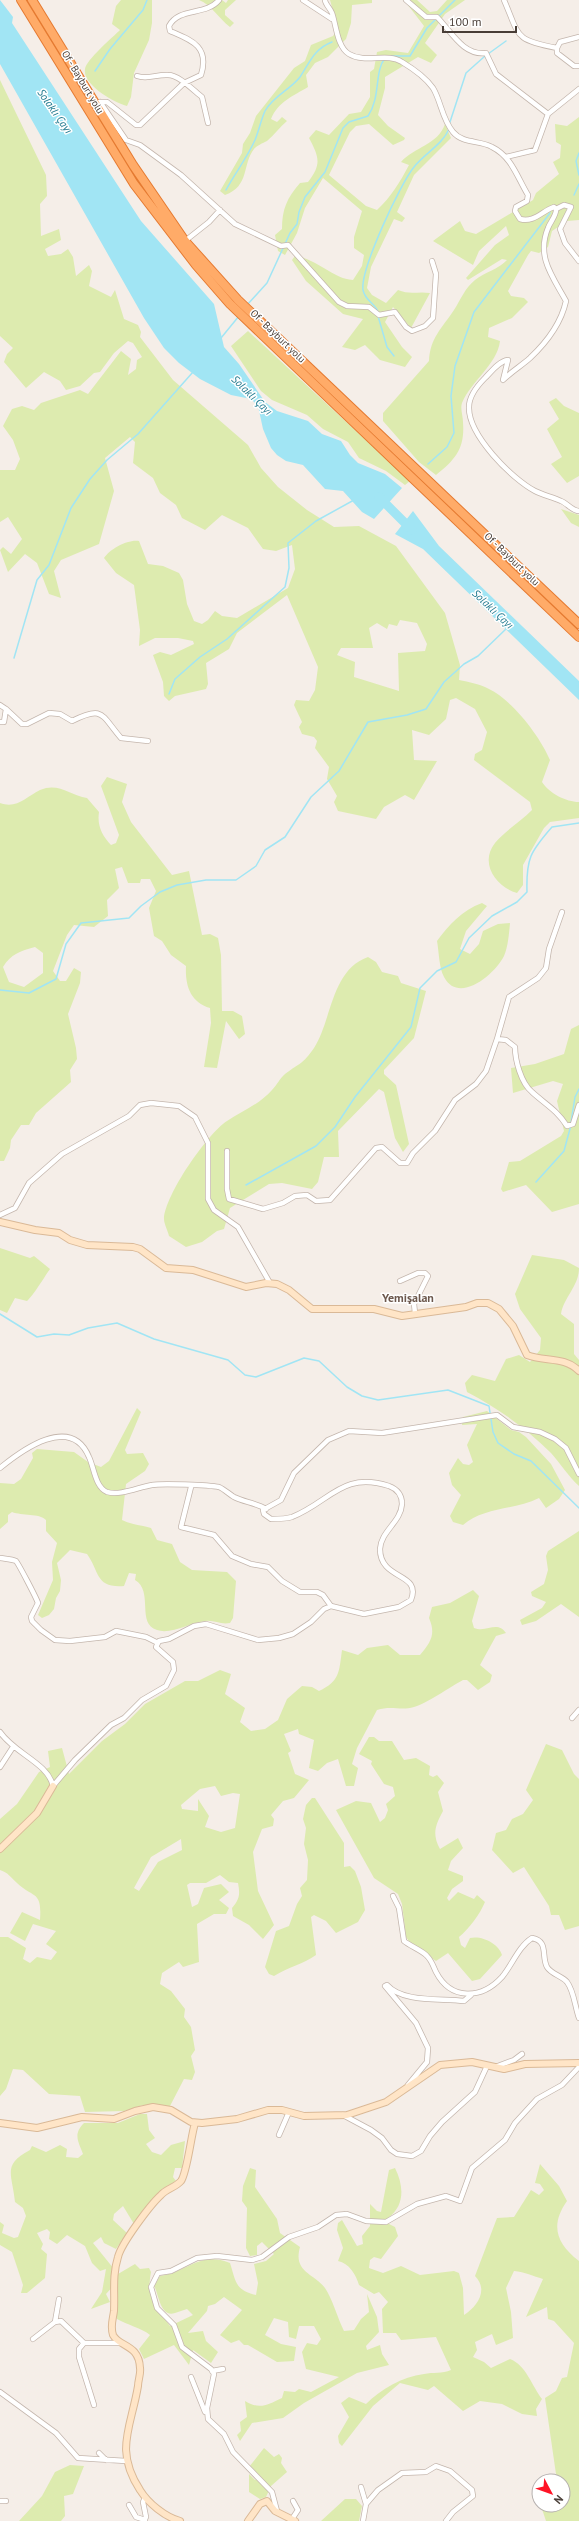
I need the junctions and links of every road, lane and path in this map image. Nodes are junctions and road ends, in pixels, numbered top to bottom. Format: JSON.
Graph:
{"nodes":[{"id":1,"x":21,"y":0,"type":"edge"},
{"id":2,"x":32,"y":0,"type":"edge"},
{"id":3,"x":219,"y":0,"type":"edge"},
{"id":4,"x":303,"y":0,"type":"edge"},
{"id":5,"x":325,"y":0,"type":"edge"},
{"id":6,"x":406,"y":0,"type":"edge"},
{"id":7,"x":504,"y":0,"type":"edge"},
{"id":8,"x":332,"y":19,"type":"junction"},
{"id":9,"x":579,"y":37,"type":"edge"},
{"id":10,"x":556,"y":48,"type":"junction"},
{"id":11,"x":579,"y":66,"type":"edge"},
{"id":12,"x":137,"y":76,"type":"dead end"},
{"id":13,"x":184,"y":83,"type":"junction"},
{"id":14,"x":579,"y":89,"type":"edge"},
{"id":15,"x":98,"y":103,"type":"junction"},
{"id":16,"x":548,"y":114,"type":"junction"},
{"id":17,"x":208,"y":123,"type":"dead end"},
{"id":18,"x":506,"y":157,"type":"junction"},
{"id":19,"x":556,"y":209,"type":"junction"},
{"id":20,"x":220,"y":210,"type":"junction"},
{"id":21,"x":185,"y":240,"type":"junction"},
{"id":22,"x":432,"y":261,"type":"dead end"},
{"id":23,"x":579,"y":261,"type":"edge"},
{"id":24,"x":579,"y":511,"type":"edge"},
{"id":25,"x":579,"y":624,"type":"edge"},
{"id":26,"x":579,"y":637,"type":"edge"},
{"id":27,"x":0,"y":705,"type":"edge"},
{"id":28,"x":6,"y":709,"type":"junction"},
{"id":29,"x":0,"y":722,"type":"edge"},
{"id":30,"x":148,"y":741,"type":"dead end"},
{"id":31,"x":562,"y":912,"type":"dead end"},
{"id":32,"x":497,"y":1039,"type":"junction"},
{"id":33,"x":579,"y":1105,"type":"edge"},
{"id":34,"x":227,"y":1151,"type":"dead end"},
{"id":35,"x":0,"y":1215,"type":"edge"},
{"id":36,"x":0,"y":1222,"type":"edge"},
{"id":37,"x":400,"y":1281,"type":"dead end"},
{"id":38,"x":270,"y":1283,"type":"junction"},
{"id":39,"x":415,"y":1313,"type":"junction"},
{"id":40,"x":579,"y":1371,"type":"edge"},
{"id":41,"x":0,"y":1468,"type":"edge"},
{"id":42,"x":579,"y":1474,"type":"edge"},
{"id":43,"x":191,"y":1487,"type":"junction"},
{"id":44,"x":266,"y":1508,"type":"junction"},
{"id":45,"x":0,"y":1558,"type":"edge"},
{"id":46,"x":331,"y":1606,"type":"junction"},
{"id":47,"x":158,"y":1643,"type":"junction"},
{"id":48,"x":579,"y":1710,"type":"edge"},
{"id":49,"x":572,"y":1718,"type":"dead end"},
{"id":50,"x":0,"y":1732,"type":"edge"},
{"id":51,"x":13,"y":1747,"type":"junction"},
{"id":52,"x":0,"y":1767,"type":"edge"},
{"id":53,"x":53,"y":1786,"type":"junction"},
{"id":54,"x":0,"y":1849,"type":"edge"},
{"id":55,"x":393,"y":1896,"type":"dead end"},
{"id":56,"x":470,"y":1995,"type":"junction"},
{"id":57,"x":579,"y":2018,"type":"edge"},
{"id":58,"x":522,"y":2054,"type":"dead end"},
{"id":59,"x":579,"y":2063,"type":"edge"},
{"id":60,"x":490,"y":2066,"type":"junction"},
{"id":61,"x":579,"y":2067,"type":"edge"},
{"id":62,"x":408,"y":2085,"type":"junction"},
{"id":63,"x":289,"y":2112,"type":"junction"},
{"id":64,"x":343,"y":2115,"type":"junction"},
{"id":65,"x":0,"y":2123,"type":"edge"},
{"id":66,"x":195,"y":2123,"type":"junction"},
{"id":67,"x":279,"y":2135,"type":"dead end"},
{"id":68,"x":59,"y":2299,"type":"dead end"},
{"id":69,"x":55,"y":2322,"type":"junction"},
{"id":70,"x":33,"y":2338,"type":"dead end"},
{"id":71,"x":84,"y":2343,"type":"junction"},
{"id":72,"x":124,"y":2343,"type":"junction"},
{"id":73,"x":223,"y":2369,"type":"dead end"},
{"id":74,"x":212,"y":2371,"type":"junction"},
{"id":75,"x":191,"y":2377,"type":"dead end"},
{"id":76,"x":0,"y":2392,"type":"edge"},
{"id":77,"x":94,"y":2405,"type":"dead end"},
{"id":78,"x":207,"y":2417,"type":"junction"},
{"id":79,"x":98,"y":2453,"type":"dead end"},
{"id":80,"x":106,"y":2460,"type":"junction"},
{"id":81,"x":126,"y":2461,"type":"junction"},
{"id":82,"x":362,"y":2487,"type":"dead end"},
{"id":83,"x":145,"y":2498,"type":"junction"},
{"id":84,"x":0,"y":2501,"type":"edge"},
{"id":85,"x":6,"y":2501,"type":"dead end"},
{"id":86,"x":292,"y":2501,"type":"dead end"},
{"id":87,"x":366,"y":2504,"type":"junction"},
{"id":88,"x":128,"y":2505,"type":"dead end"},
{"id":89,"x":277,"y":2511,"type":"junction"},
{"id":90,"x":144,"y":2520,"type":"edge"},
{"id":91,"x":294,"y":2520,"type":"edge"},
{"id":92,"x":180,"y":2521,"type":"edge"},
{"id":93,"x":248,"y":2521,"type":"edge"},
{"id":94,"x":362,"y":2521,"type":"edge"},
{"id":95,"x":446,"y":2521,"type":"edge"}],
"edges":[{"from":1,"to":26,"type":"highway","name":"Of - Bayburt yolu"},
{"from":2,"to":15,"type":"highway","name":"Of - Bayburt yolu"},
{"from":3,"to":13,"type":"street"},
{"from":4,"to":8,"type":"street"},
{"from":5,"to":8,"type":"street"},
{"from":6,"to":16,"type":"street"},
{"from":7,"to":10,"type":"street"},
{"from":8,"to":18,"type":"street"},
{"from":9,"to":10,"type":"street"},
{"from":10,"to":11,"type":"street"},
{"from":12,"to":13,"type":"street"},
{"from":13,"to":15,"type":"street"},
{"from":13,"to":17,"type":"street"},
{"from":14,"to":16,"type":"street"},
{"from":15,"to":20,"type":"street"},
{"from":15,"to":21,"type":"highway","name":"Of - Bayburt yolu"},
{"from":16,"to":18,"type":"street"},
{"from":18,"to":19,"type":"street"},
{"from":19,"to":23,"type":"street"},
{"from":19,"to":24,"type":"street"},
{"from":20,"to":21,"type":"street"},
{"from":20,"to":22,"type":"street"},
{"from":21,"to":25,"type":"highway","name":"Of - Bayburt yolu"},
{"from":27,"to":28,"type":"street"},
{"from":28,"to":29,"type":"street"},
{"from":28,"to":30,"type":"street"},
{"from":31,"to":32,"type":"street"},
{"from":32,"to":33,"type":"street"},
{"from":32,"to":34,"type":"street"},
{"from":35,"to":38,"type":"street"},
{"from":36,"to":38,"type":"street"},
{"from":37,"to":39,"type":"street"},
{"from":38,"to":39,"type":"street"},
{"from":39,"to":40,"type":"street"},
{"from":41,"to":43,"type":"street"},
{"from":42,"to":44,"type":"street"},
{"from":43,"to":44,"type":"street"},
{"from":43,"to":46,"type":"street"},
{"from":44,"to":46,"type":"street"},
{"from":45,"to":47,"type":"street"},
{"from":46,"to":47,"type":"street"},
{"from":47,"to":53,"type":"street"},
{"from":48,"to":49,"type":"street"},
{"from":50,"to":51,"type":"street"},
{"from":51,"to":52,"type":"street"},
{"from":51,"to":53,"type":"street"},
{"from":53,"to":54,"type":"street"},
{"from":55,"to":56,"type":"street"},
{"from":56,"to":57,"type":"street"},
{"from":56,"to":62,"type":"street"},
{"from":58,"to":60,"type":"street"},
{"from":59,"to":60,"type":"street"},
{"from":60,"to":62,"type":"street"},
{"from":60,"to":64,"type":"street"},
{"from":61,"to":74,"type":"street"},
{"from":62,"to":64,"type":"street"},
{"from":63,"to":64,"type":"street"},
{"from":63,"to":66,"type":"street"},
{"from":63,"to":67,"type":"street"},
{"from":65,"to":66,"type":"street"},
{"from":66,"to":72,"type":"street"},
{"from":68,"to":69,"type":"street"},
{"from":69,"to":70,"type":"street"},
{"from":69,"to":71,"type":"street"},
{"from":71,"to":72,"type":"street"},
{"from":71,"to":77,"type":"street"},
{"from":72,"to":81,"type":"street"},
{"from":73,"to":74,"type":"street"},
{"from":74,"to":78,"type":"street"},
{"from":75,"to":78,"type":"street"},
{"from":76,"to":80,"type":"street"},
{"from":78,"to":89,"type":"street"},
{"from":79,"to":80,"type":"street"},
{"from":80,"to":81,"type":"street"},
{"from":81,"to":83,"type":"street"},
{"from":82,"to":87,"type":"street"},
{"from":83,"to":90,"type":"street"},
{"from":83,"to":92,"type":"street"},
{"from":84,"to":85,"type":"street"},
{"from":86,"to":91,"type":"street"},
{"from":87,"to":94,"type":"street"},
{"from":87,"to":95,"type":"street"},
{"from":88,"to":90,"type":"street"},
{"from":89,"to":91,"type":"street"},
{"from":89,"to":93,"type":"street"}]}
